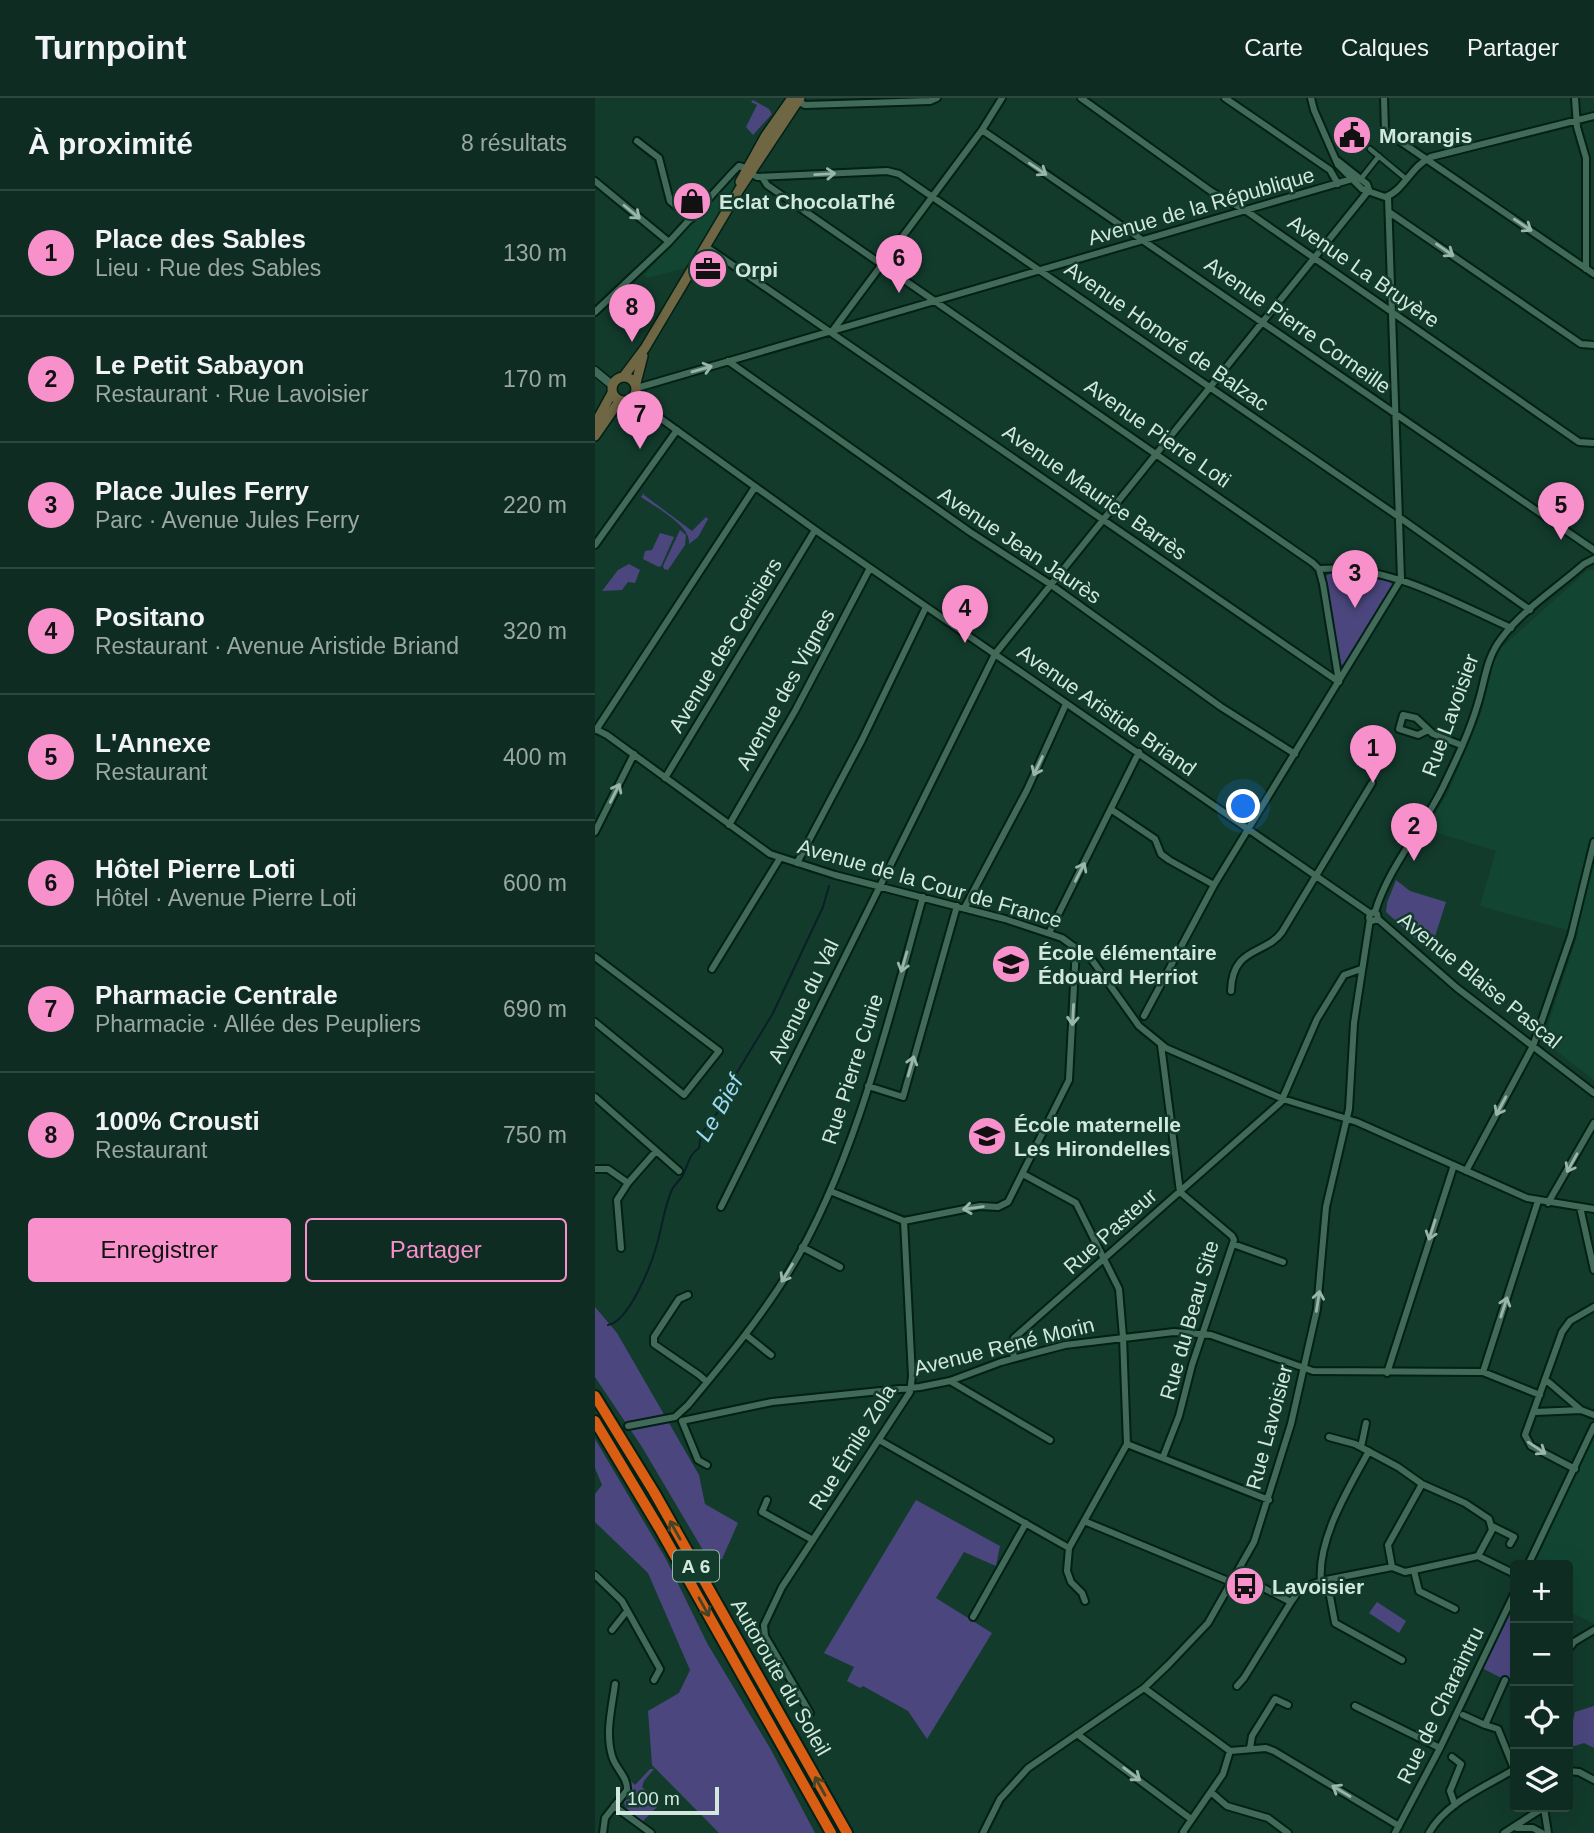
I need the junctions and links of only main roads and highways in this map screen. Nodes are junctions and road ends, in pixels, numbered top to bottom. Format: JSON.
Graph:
{"nodes":[{"id":1,"x":796,"y":99,"type":"edge"},
{"id":2,"x":780,"y":113,"type":"junction"},
{"id":3,"x":776,"y":131,"type":"junction"},
{"id":4,"x":754,"y":174,"type":"junction"},
{"id":5,"x":645,"y":348,"type":"junction"},
{"id":6,"x":624,"y":376,"type":"junction"},
{"id":7,"x":635,"y":389,"type":"junction"},
{"id":8,"x":615,"y":393,"type":"junction"},
{"id":9,"x":595,"y":424,"type":"edge"},
{"id":10,"x":595,"y":434,"type":"edge"},
{"id":11,"x":595,"y":1396,"type":"edge"},
{"id":12,"x":595,"y":1421,"type":"edge"},
{"id":13,"x":831,"y":1833,"type":"edge"},
{"id":14,"x":847,"y":1833,"type":"edge"}],
"edges":[{"from":1,"to":2,"type":"main road"},
{"from":1,"to":3,"type":"main road"},
{"from":2,"to":3,"type":"main road"},
{"from":2,"to":4,"type":"main road"},
{"from":3,"to":4,"type":"main road"},
{"from":4,"to":5,"type":"main road"},
{"from":5,"to":6,"type":"main road"},
{"from":5,"to":7,"type":"main road"},
{"from":6,"to":7,"type":"main road"},
{"from":6,"to":8,"type":"main road"},
{"from":7,"to":8,"type":"main road"},
{"from":8,"to":9,"type":"main road"},
{"from":8,"to":10,"type":"main road"},
{"from":14,"to":11,"type":"highway","name":"Autoroute du Soleil","number":"A 6","one_way":true},
{"from":12,"to":13,"type":"highway","name":"Autoroute du Soleil","number":"A 6","one_way":true}]}
